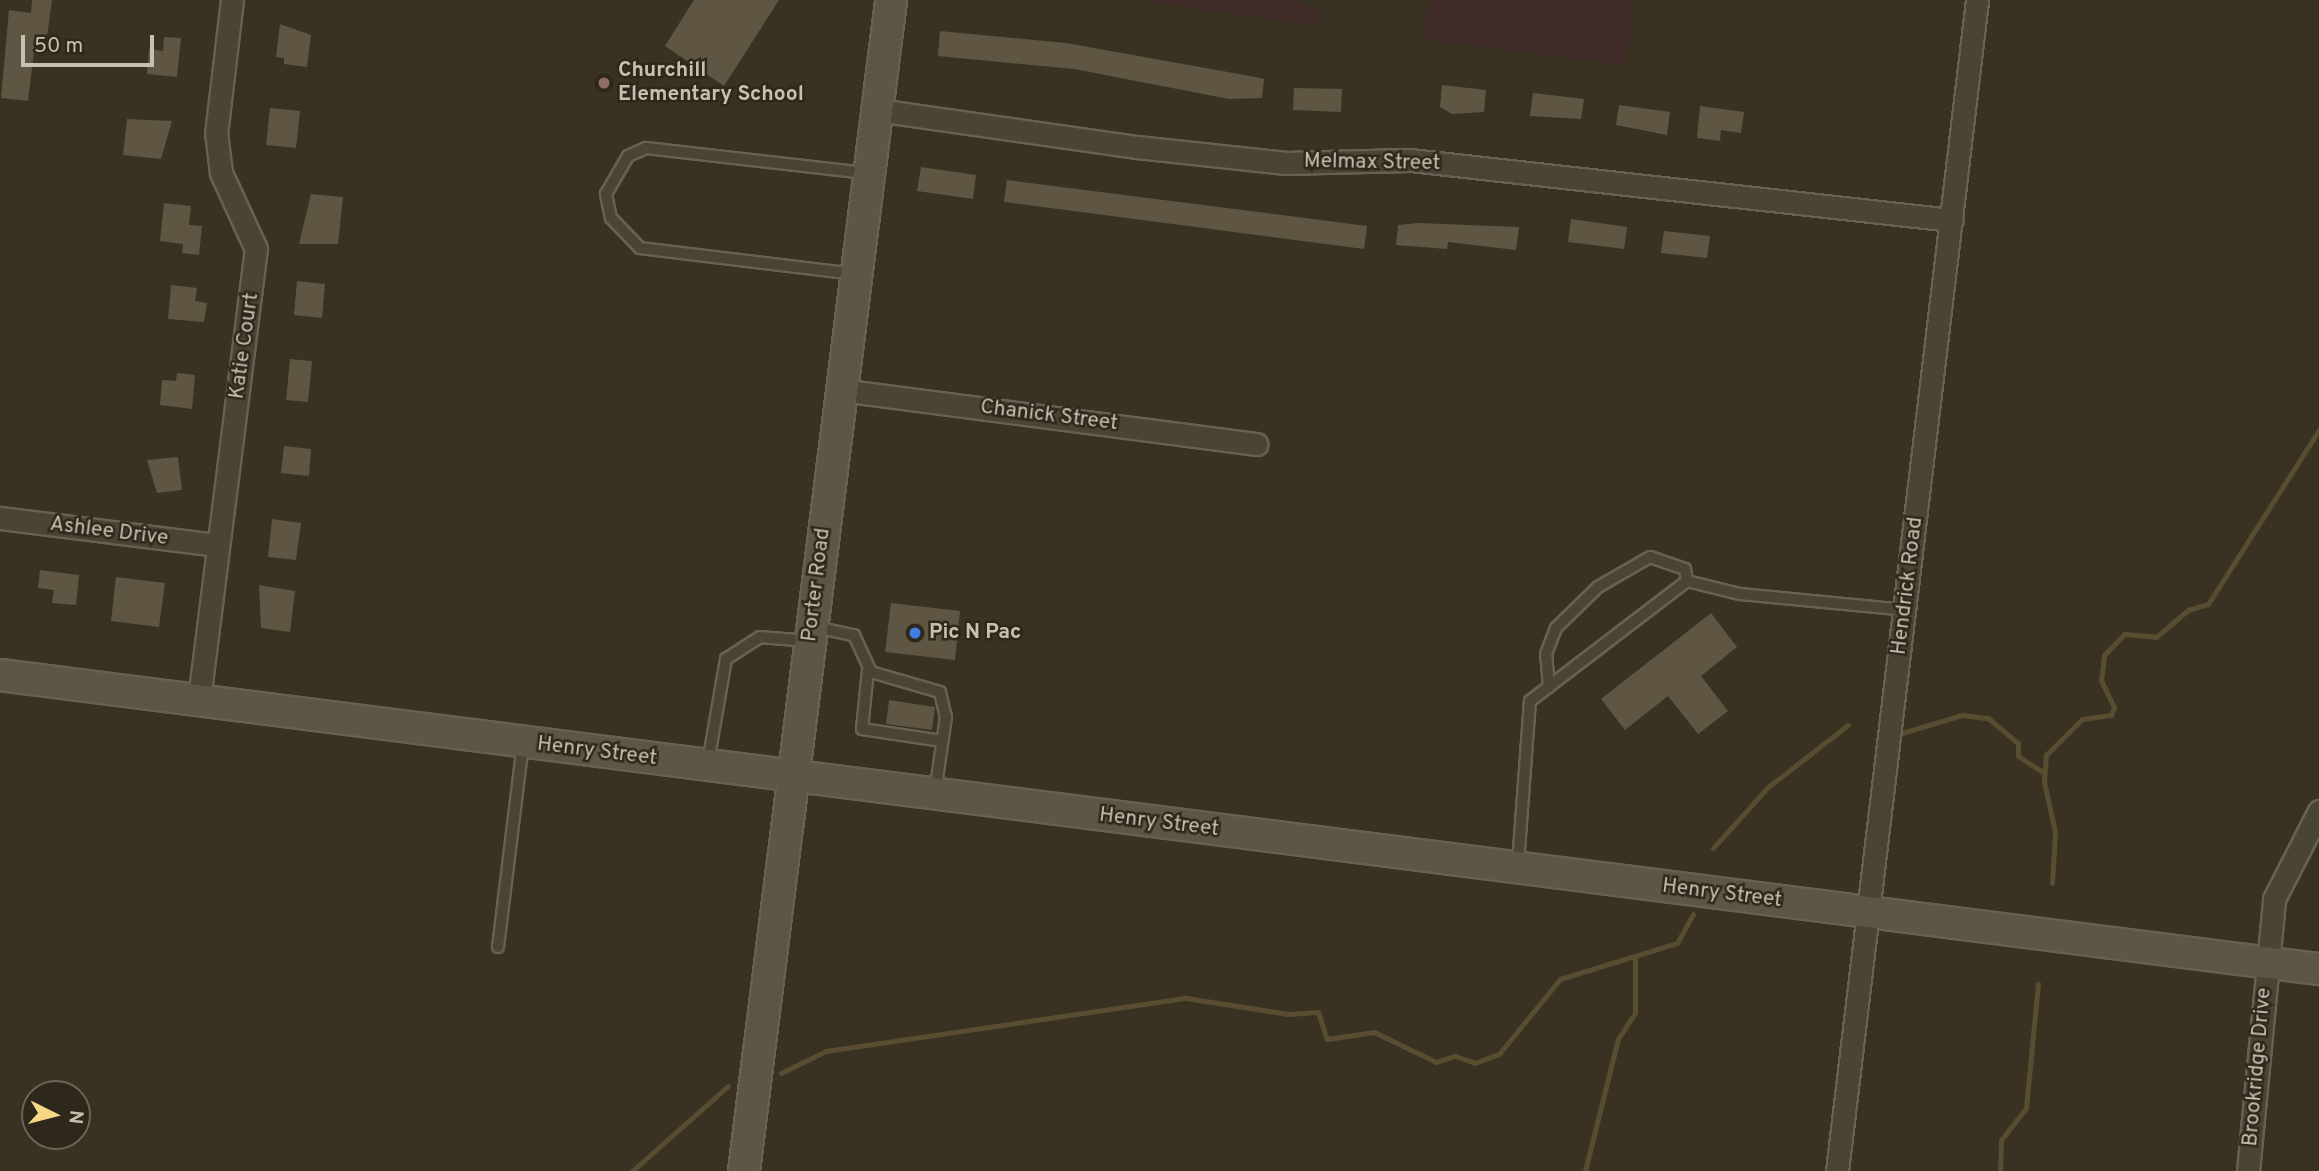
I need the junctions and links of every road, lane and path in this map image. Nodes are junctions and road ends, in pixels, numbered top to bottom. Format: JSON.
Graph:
{"nodes":[{"id":1,"x":232,"y":0,"type":"edge"},
{"id":2,"x":891,"y":0,"type":"edge"},
{"id":3,"x":1977,"y":0,"type":"edge"},
{"id":4,"x":877,"y":110,"type":"junction"},
{"id":5,"x":868,"y":173,"type":"junction"},
{"id":6,"x":1952,"y":220,"type":"junction"},
{"id":7,"x":855,"y":275,"type":"junction"},
{"id":8,"x":840,"y":390,"type":"junction"},
{"id":9,"x":1257,"y":444,"type":"dead end"},
{"id":10,"x":0,"y":518,"type":"edge"},
{"id":11,"x":217,"y":545,"type":"junction"},
{"id":12,"x":1687,"y":581,"type":"junction"},
{"id":13,"x":1905,"y":610,"type":"junction"},
{"id":14,"x":811,"y":634,"type":"junction"},
{"id":15,"x":868,"y":670,"type":"junction"},
{"id":16,"x":0,"y":675,"type":"edge"},
{"id":17,"x":1549,"y":687,"type":"junction"},
{"id":18,"x":199,"y":699,"type":"junction"},
{"id":19,"x":942,"y":741,"type":"junction"},
{"id":20,"x":523,"y":743,"type":"junction"},
{"id":21,"x":708,"y":765,"type":"junction"},
{"id":22,"x":794,"y":775,"type":"junction"},
{"id":23,"x":935,"y":793,"type":"junction"},
{"id":24,"x":2319,"y":811,"type":"edge"},
{"id":25,"x":1518,"y":868,"type":"junction"},
{"id":26,"x":1868,"y":912,"type":"junction"},
{"id":27,"x":498,"y":947,"type":"dead end"},
{"id":28,"x":2267,"y":962,"type":"junction"},
{"id":29,"x":2319,"y":969,"type":"edge"},
{"id":30,"x":744,"y":1171,"type":"edge"},
{"id":31,"x":1837,"y":1171,"type":"edge"},
{"id":32,"x":2248,"y":1171,"type":"edge"}],
"edges":[{"from":1,"to":11,"type":"street","name":"Katie Court"},
{"from":2,"to":4,"type":"street","name":"Porter Road"},
{"from":3,"to":6,"type":"street","name":"Hendrick Road"},
{"from":4,"to":5,"type":"street","name":"Porter Road"},
{"from":4,"to":6,"type":"street","name":"Melmax Street"},
{"from":5,"to":7,"type":"street","name":"Porter Road"},
{"from":5,"to":7,"type":"lane"},
{"from":6,"to":13,"type":"street","name":"Hendrick Road"},
{"from":7,"to":8,"type":"street","name":"Porter Road"},
{"from":8,"to":9,"type":"street","name":"Chanick Street"},
{"from":8,"to":14,"type":"street","name":"Porter Road"},
{"from":10,"to":11,"type":"street","name":"Ashlee Drive"},
{"from":11,"to":18,"type":"street","name":"Katie Court"},
{"from":12,"to":13,"type":"lane"},
{"from":12,"to":17,"type":"lane"},
{"from":12,"to":17,"type":"lane"},
{"from":13,"to":26,"type":"street","name":"Hendrick Road"},
{"from":14,"to":15,"type":"lane"},
{"from":14,"to":21,"type":"lane"},
{"from":14,"to":22,"type":"street","name":"Porter Road"},
{"from":15,"to":19,"type":"lane"},
{"from":15,"to":19,"type":"lane"},
{"from":16,"to":18,"type":"street","name":"Henry Street"},
{"from":17,"to":25,"type":"lane"},
{"from":18,"to":20,"type":"street","name":"Henry Street"},
{"from":19,"to":23,"type":"lane"},
{"from":20,"to":21,"type":"street","name":"Henry Street"},
{"from":20,"to":27,"type":"lane"},
{"from":21,"to":22,"type":"street","name":"Henry Street"},
{"from":22,"to":23,"type":"street","name":"Henry Street"},
{"from":22,"to":30,"type":"street","name":"Porter Road"},
{"from":23,"to":25,"type":"street","name":"Henry Street"},
{"from":24,"to":28,"type":"street","name":"Brookridge Drive"},
{"from":25,"to":26,"type":"street","name":"Henry Street"},
{"from":26,"to":28,"type":"street","name":"Henry Street"},
{"from":26,"to":31,"type":"street","name":"Hendrick Road"},
{"from":28,"to":29,"type":"street","name":"Henry Street"},
{"from":28,"to":32,"type":"street","name":"Brookridge Drive"}]}
